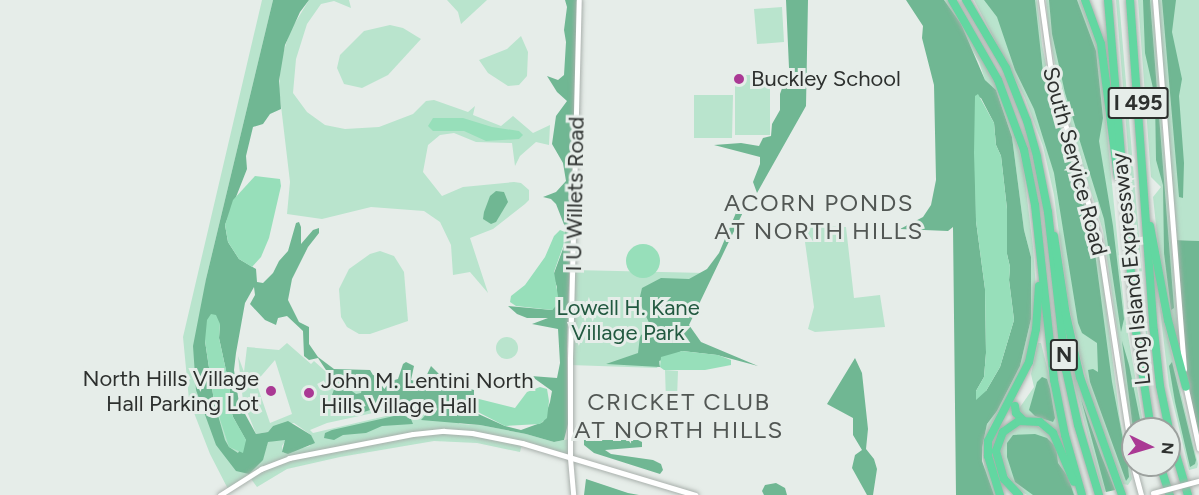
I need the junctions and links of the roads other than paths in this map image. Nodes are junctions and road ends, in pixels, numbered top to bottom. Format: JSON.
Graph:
{"nodes":[{"id":1,"x":579,"y":0,"type":"edge"},
{"id":2,"x":952,"y":0,"type":"edge"},
{"id":3,"x":966,"y":0,"type":"edge"},
{"id":4,"x":1041,"y":0,"type":"edge"},
{"id":5,"x":1085,"y":0,"type":"edge"},
{"id":6,"x":1108,"y":0,"type":"edge"},
{"id":7,"x":1130,"y":0,"type":"edge"},
{"id":8,"x":1155,"y":0,"type":"edge"},
{"id":9,"x":1124,"y":201,"type":"junction"},
{"id":10,"x":1146,"y":207,"type":"junction"},
{"id":11,"x":1048,"y":212,"type":"junction"},
{"id":12,"x":1041,"y":260,"type":"junction"},
{"id":13,"x":1186,"y":387,"type":"junction"},
{"id":14,"x":1015,"y":406,"type":"dead end"},
{"id":15,"x":1126,"y":417,"type":"edge"},
{"id":16,"x":1149,"y":417,"type":"edge"},
{"id":17,"x":1166,"y":417,"type":"edge"},
{"id":18,"x":1024,"y":421,"type":"junction"},
{"id":19,"x":1199,"y":449,"type":"edge"},
{"id":20,"x":570,"y":458,"type":"junction"},
{"id":21,"x":1181,"y":471,"type":"edge"},
{"id":22,"x":1137,"y":477,"type":"edge"},
{"id":23,"x":1164,"y":477,"type":"edge"},
{"id":24,"x":1199,"y":481,"type":"edge"},
{"id":25,"x":220,"y":495,"type":"edge"},
{"id":26,"x":573,"y":495,"type":"edge"},
{"id":27,"x":696,"y":495,"type":"edge"},
{"id":28,"x":1000,"y":495,"type":"edge"},
{"id":29,"x":1020,"y":495,"type":"edge"},
{"id":30,"x":1082,"y":495,"type":"edge"},
{"id":31,"x":1100,"y":495,"type":"edge"},
{"id":32,"x":1122,"y":495,"type":"edge"},
{"id":33,"x":1143,"y":495,"type":"edge"},
{"id":34,"x":1170,"y":495,"type":"edge"},
{"id":35,"x":1188,"y":495,"type":"edge"}],
"edges":[{"from":1,"to":20,"type":"main road","name":"I U Willets Road"},
{"from":2,"to":12,"type":"highway","number":"N"},
{"from":3,"to":11,"type":"highway","number":"N"},
{"from":4,"to":15,"type":"main road","name":"South Service Road"},
{"from":5,"to":9,"type":"highway"},
{"from":6,"to":9,"type":"highway","name":"Long Island Expressway","number":"I 495"},
{"from":7,"to":10,"type":"highway","name":"Long Island Expressway","number":"I 495"},
{"from":8,"to":13,"type":"main road"},
{"from":9,"to":16,"type":"highway","name":"Long Island Expressway","number":"I 495"},
{"from":10,"to":13,"type":"highway"},
{"from":10,"to":17,"type":"highway","name":"Long Island Expressway","number":"I 495"},
{"from":11,"to":31,"type":"highway","number":"N"},
{"from":11,"to":32,"type":"highway"},
{"from":12,"to":28,"type":"highway"},
{"from":12,"to":30,"type":"highway","number":"N"},
{"from":13,"to":19,"type":"main road"},
{"from":14,"to":18,"type":"highway"},
{"from":18,"to":29,"type":"highway"},
{"from":18,"to":30,"type":"highway"},
{"from":20,"to":25,"type":"main road"},
{"from":20,"to":26,"type":"main road","name":"I U Willets Road"},
{"from":20,"to":27,"type":"main road"},
{"from":21,"to":35,"type":"highway","name":"Long Island Expressway","number":"I 495"},
{"from":22,"to":33,"type":"main road","name":"South Service Road"},
{"from":23,"to":34,"type":"highway"},
{"from":24,"to":33,"type":"main road","bridge":true}]}
